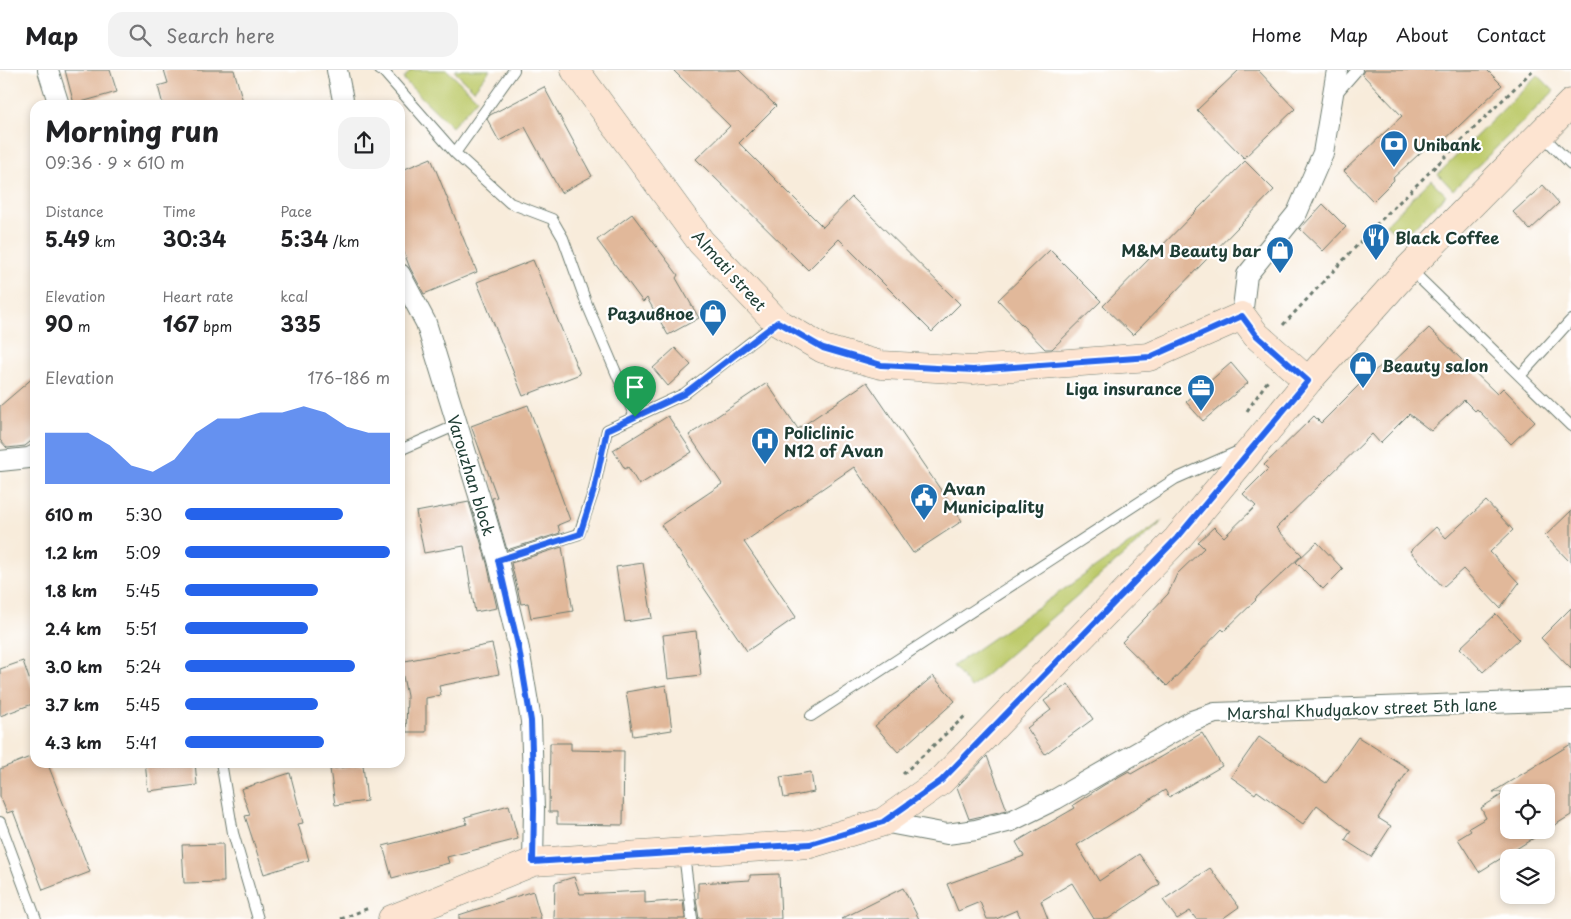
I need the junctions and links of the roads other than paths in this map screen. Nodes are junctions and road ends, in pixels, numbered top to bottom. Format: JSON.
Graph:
{"nodes":[{"id":1,"x":48,"y":70,"type":"edge"},
{"id":2,"x":338,"y":70,"type":"edge"},
{"id":3,"x":380,"y":70,"type":"edge"},
{"id":4,"x":514,"y":70,"type":"edge"},
{"id":5,"x":575,"y":70,"type":"edge"},
{"id":6,"x":1336,"y":70,"type":"edge"},
{"id":7,"x":1357,"y":70,"type":"edge"},
{"id":8,"x":1332,"y":99,"type":"junction"},
{"id":9,"x":57,"y":100,"type":"edge"},
{"id":10,"x":343,"y":100,"type":"edge"},
{"id":11,"x":1571,"y":103,"type":"edge"},
{"id":12,"x":1541,"y":133,"type":"junction"},
{"id":13,"x":455,"y":153,"type":"junction"},
{"id":14,"x":1571,"y":164,"type":"edge"},
{"id":15,"x":1409,"y":268,"type":"junction"},
{"id":16,"x":405,"y":284,"type":"edge"},
{"id":17,"x":1242,"y":316,"type":"junction"},
{"id":18,"x":1571,"y":320,"type":"edge"},
{"id":19,"x":778,"y":322,"type":"junction"},
{"id":20,"x":1520,"y":376,"type":"junction"},
{"id":21,"x":1308,"y":381,"type":"junction"},
{"id":22,"x":635,"y":417,"type":"junction"},
{"id":23,"x":456,"y":425,"type":"junction"},
{"id":24,"x":1571,"y":426,"type":"edge"},
{"id":25,"x":1255,"y":444,"type":"junction"},
{"id":26,"x":405,"y":448,"type":"edge"},
{"id":27,"x":30,"y":458,"type":"edge"},
{"id":28,"x":1,"y":459,"type":"edge"},
{"id":29,"x":498,"y":560,"type":"junction"},
{"id":30,"x":1571,"y":700,"type":"edge"},
{"id":31,"x":811,"y":716,"type":"dead end"},
{"id":32,"x":222,"y":768,"type":"edge"},
{"id":33,"x":0,"y":822,"type":"edge"},
{"id":34,"x":883,"y":822,"type":"junction"},
{"id":35,"x":684,"y":854,"type":"junction"},
{"id":36,"x":533,"y":862,"type":"junction"},
{"id":37,"x":36,"y":919,"type":"edge"},
{"id":38,"x":258,"y":919,"type":"edge"},
{"id":39,"x":392,"y":919,"type":"edge"},
{"id":40,"x":692,"y":919,"type":"edge"}],
"edges":[{"from":1,"to":9,"type":"street"},
{"from":2,"to":10,"type":"street"},
{"from":3,"to":13,"type":"lane"},
{"from":4,"to":13,"type":"lane"},
{"from":5,"to":19,"type":"street","name":"Almati street"},
{"from":6,"to":8,"type":"street"},
{"from":7,"to":8,"type":"lane"},
{"from":8,"to":17,"type":"street"},
{"from":11,"to":12,"type":"street"},
{"from":12,"to":14,"type":"lane"},
{"from":12,"to":15,"type":"street"},
{"from":13,"to":22,"type":"lane"},
{"from":15,"to":20,"type":"lane"},
{"from":15,"to":21,"type":"street"},
{"from":16,"to":23,"type":"street","name":"Varouzhan block"},
{"from":17,"to":19,"type":"street","name":"Almati street"},
{"from":17,"to":21,"type":"street"},
{"from":18,"to":20,"type":"lane"},
{"from":19,"to":22,"type":"lane"},
{"from":20,"to":24,"type":"lane"},
{"from":21,"to":25,"type":"street"},
{"from":22,"to":29,"type":"lane"},
{"from":23,"to":26,"type":"lane"},
{"from":23,"to":29,"type":"street","name":"Varouzhan block"},
{"from":25,"to":31,"type":"lane"},
{"from":25,"to":34,"type":"street"},
{"from":27,"to":28,"type":"street"},
{"from":29,"to":36,"type":"street","name":"Varouzhan block"},
{"from":30,"to":34,"type":"street","name":"Marshal Khudyakov street 5th lane"},
{"from":32,"to":38,"type":"lane"},
{"from":33,"to":37,"type":"lane"},
{"from":34,"to":35,"type":"street"},
{"from":35,"to":36,"type":"street"},
{"from":35,"to":40,"type":"lane"},
{"from":36,"to":39,"type":"street"}]}
